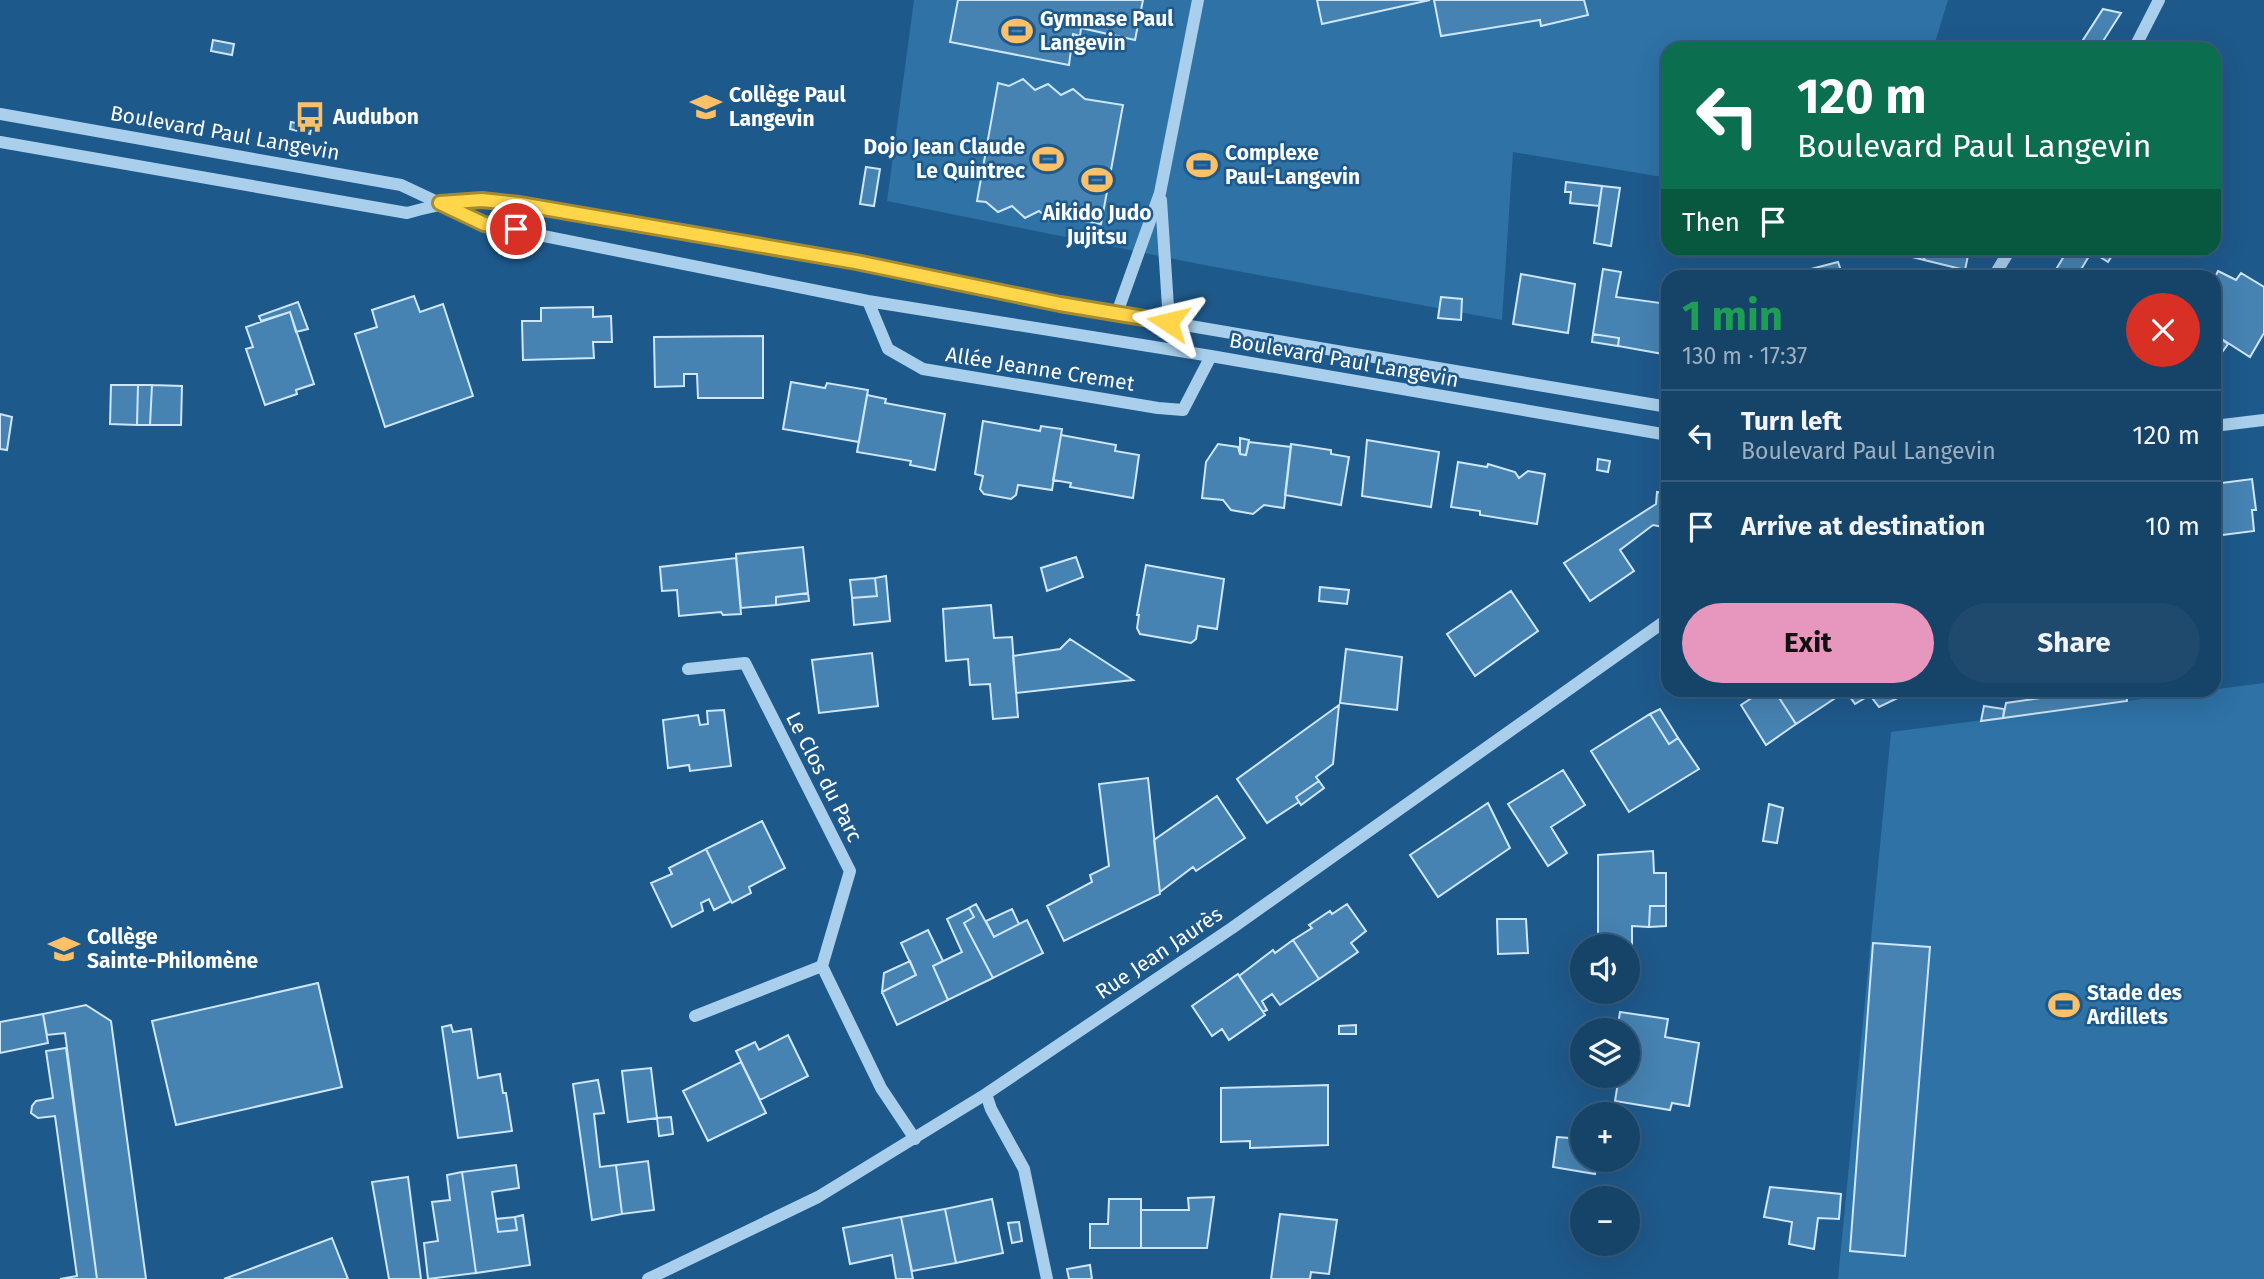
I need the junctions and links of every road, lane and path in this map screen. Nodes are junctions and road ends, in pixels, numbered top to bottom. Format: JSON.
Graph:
{"nodes":[{"id":1,"x":1198,"y":0,"type":"edge"},
{"id":2,"x":2159,"y":0,"type":"edge"},
{"id":3,"x":2138,"y":42,"type":"edge"},
{"id":4,"x":0,"y":114,"type":"edge"},
{"id":5,"x":0,"y":142,"type":"edge"},
{"id":6,"x":1160,"y":193,"type":"junction"},
{"id":7,"x":440,"y":203,"type":"junction"},
{"id":8,"x":868,"y":301,"type":"junction"},
{"id":9,"x":1117,"y":313,"type":"junction"},
{"id":10,"x":1168,"y":322,"type":"junction"},
{"id":11,"x":1211,"y":356,"type":"junction"},
{"id":12,"x":1661,"y":406,"type":"edge"},
{"id":13,"x":2264,"y":420,"type":"edge"},
{"id":14,"x":2221,"y":425,"type":"edge"},
{"id":15,"x":1661,"y":434,"type":"edge"},
{"id":16,"x":1661,"y":624,"type":"edge"},
{"id":17,"x":688,"y":669,"type":"dead end"},
{"id":18,"x":822,"y":966,"type":"junction"},
{"id":19,"x":695,"y":1016,"type":"dead end"},
{"id":20,"x":986,"y":1094,"type":"junction"},
{"id":21,"x":915,"y":1139,"type":"junction"},
{"id":22,"x":648,"y":1279,"type":"edge"},
{"id":23,"x":1047,"y":1279,"type":"edge"}],
"edges":[{"from":1,"to":6,"type":"street"},
{"from":2,"to":3,"type":"street"},
{"from":4,"to":7,"type":"street","name":"Boulevard Paul Langevin"},
{"from":5,"to":7,"type":"street","name":"Boulevard Paul Langevin"},
{"from":6,"to":9,"type":"street"},
{"from":6,"to":10,"type":"street"},
{"from":7,"to":8,"type":"street","name":"Boulevard Paul Langevin"},
{"from":7,"to":9,"type":"street","name":"Boulevard Paul Langevin"},
{"from":8,"to":11,"type":"street","name":"Boulevard Paul Langevin"},
{"from":8,"to":11,"type":"street","name":"Allée Jeanne Cremet"},
{"from":9,"to":10,"type":"street","name":"Boulevard Paul Langevin"},
{"from":10,"to":12,"type":"street","name":"Boulevard Paul Langevin"},
{"from":11,"to":15,"type":"street","name":"Boulevard Paul Langevin"},
{"from":13,"to":14,"type":"street"},
{"from":16,"to":20,"type":"street","name":"Rue Jean Jaurès"},
{"from":17,"to":18,"type":"street","name":"Le Clos du Parc"},
{"from":18,"to":19,"type":"street"},
{"from":18,"to":21,"type":"street"},
{"from":20,"to":21,"type":"street","name":"Rue Jean Jaurès"},
{"from":20,"to":23,"type":"street"},
{"from":21,"to":22,"type":"street","name":"Rue Jean Jaurès"}]}
